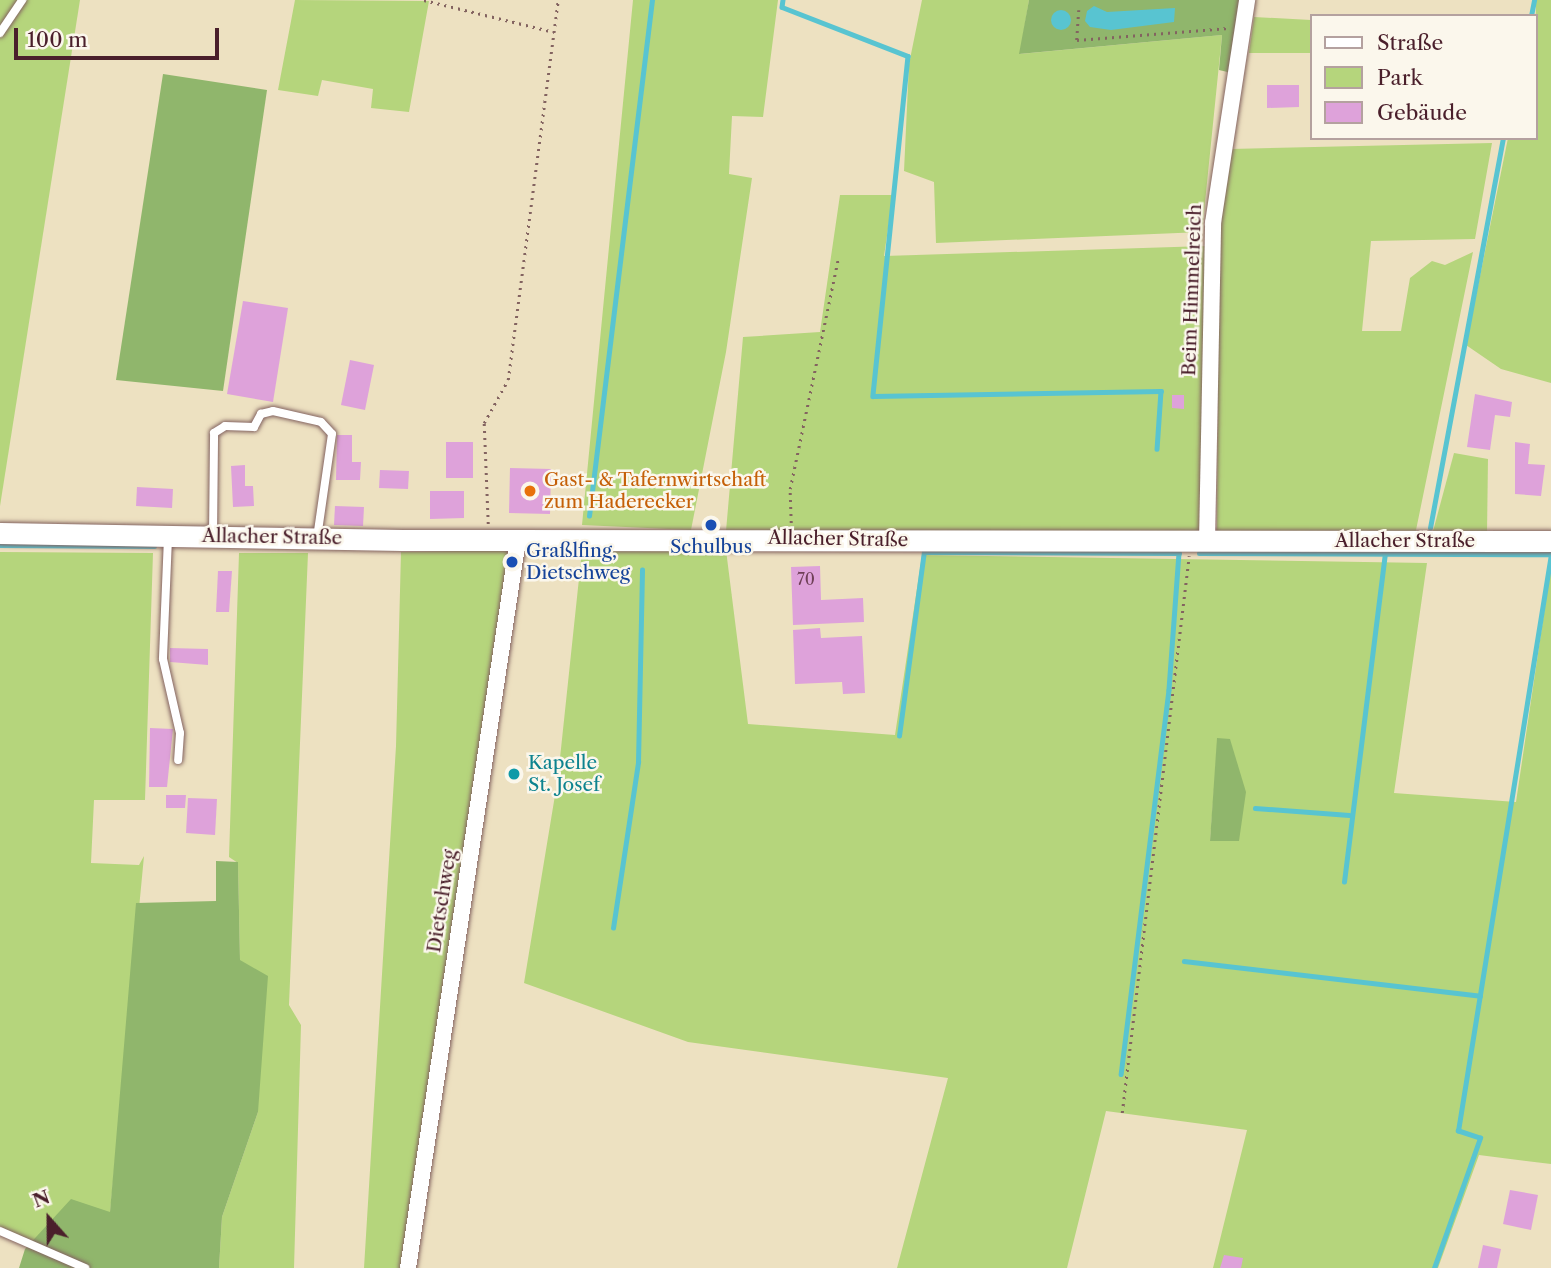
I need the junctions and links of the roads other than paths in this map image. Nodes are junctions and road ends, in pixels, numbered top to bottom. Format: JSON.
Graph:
{"nodes":[{"id":1,"x":22,"y":0,"type":"edge"},
{"id":2,"x":1247,"y":0,"type":"edge"},
{"id":3,"x":0,"y":33,"type":"edge"},
{"id":4,"x":0,"y":533,"type":"edge"},
{"id":5,"x":168,"y":535,"type":"junction"},
{"id":6,"x":213,"y":536,"type":"junction"},
{"id":7,"x":317,"y":538,"type":"junction"},
{"id":8,"x":510,"y":540,"type":"junction"},
{"id":9,"x":1551,"y":541,"type":"edge"},
{"id":10,"x":1199,"y":542,"type":"junction"},
{"id":11,"x":178,"y":760,"type":"dead end"},
{"id":12,"x":0,"y":1231,"type":"edge"},
{"id":13,"x":85,"y":1268,"type":"edge"},
{"id":14,"x":408,"y":1268,"type":"edge"}],
"edges":[{"from":1,"to":3,"type":"lane"},
{"from":2,"to":10,"type":"street","name":"Beim Himmelreich"},
{"from":4,"to":5,"type":"street","name":"Allacher Straße"},
{"from":5,"to":6,"type":"street","name":"Allacher Straße"},
{"from":5,"to":11,"type":"lane"},
{"from":6,"to":7,"type":"street","name":"Allacher Straße"},
{"from":6,"to":7,"type":"lane"},
{"from":7,"to":8,"type":"street","name":"Allacher Straße"},
{"from":8,"to":10,"type":"street","name":"Allacher Straße"},
{"from":8,"to":14,"type":"street","name":"Dietschweg"},
{"from":9,"to":10,"type":"street","name":"Allacher Straße"},
{"from":12,"to":13,"type":"lane"}]}
